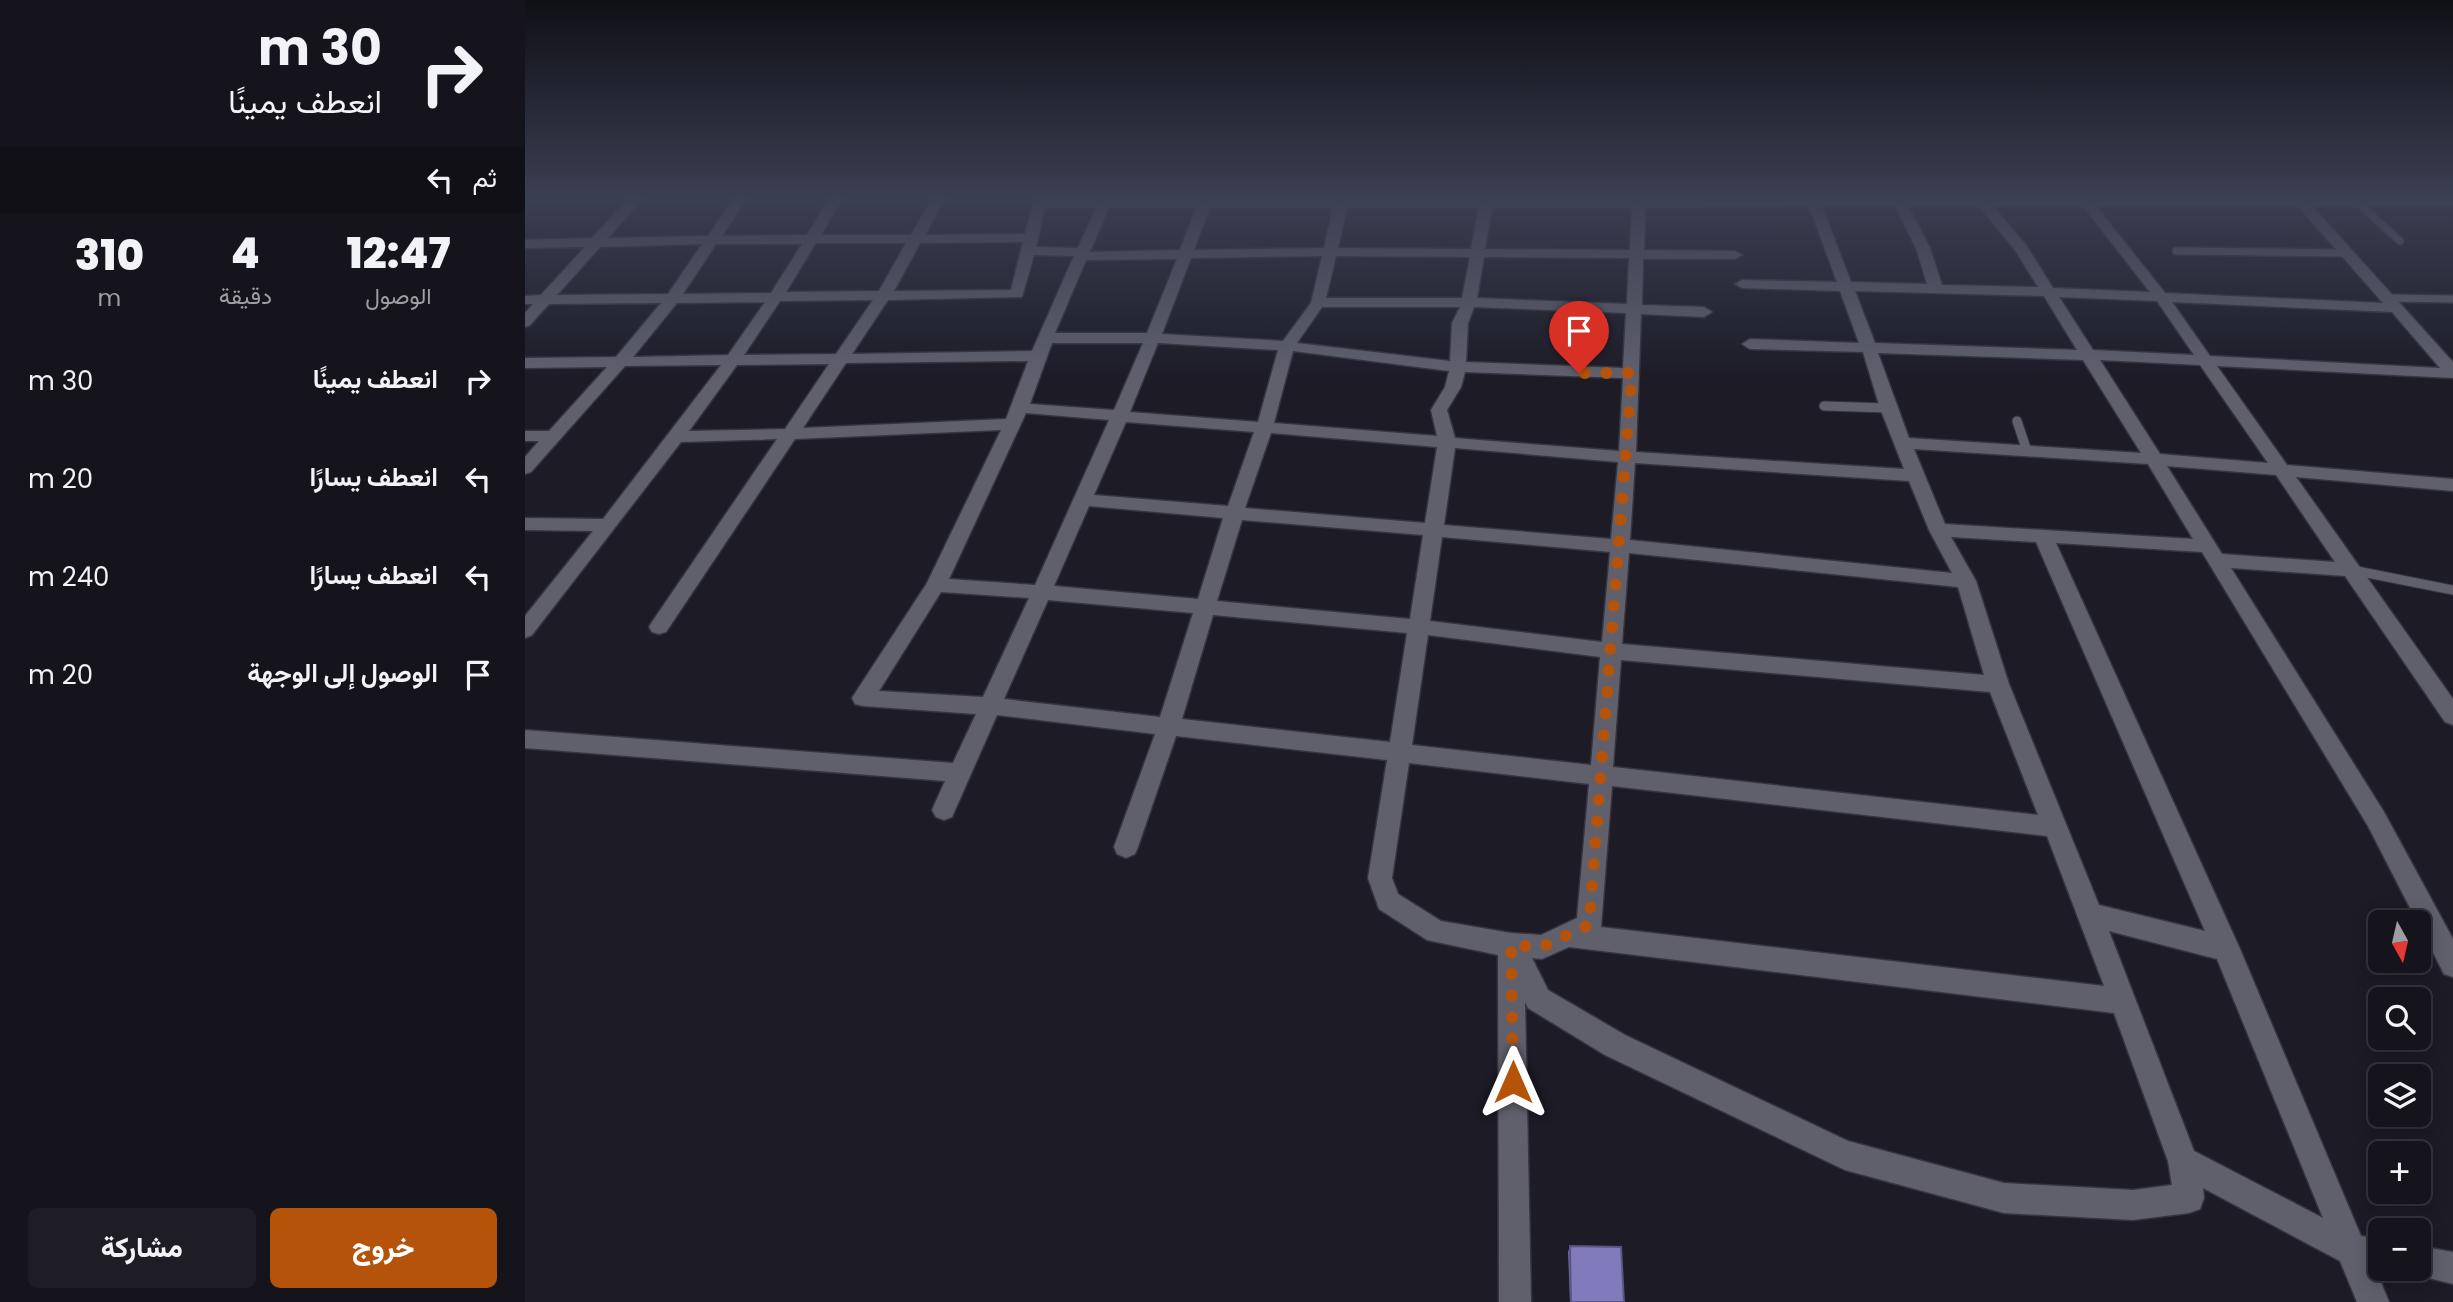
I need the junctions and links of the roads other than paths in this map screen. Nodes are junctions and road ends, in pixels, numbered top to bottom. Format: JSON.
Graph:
{"nodes":[{"id":1,"x":583,"y":259,"type":"edge"},
{"id":2,"x":699,"y":259,"type":"edge"},
{"id":3,"x":800,"y":259,"type":"edge"},
{"id":4,"x":905,"y":259,"type":"edge"},
{"id":5,"x":1026,"y":259,"type":"edge"},
{"id":6,"x":1080,"y":259,"type":"edge"},
{"id":7,"x":1183,"y":259,"type":"edge"},
{"id":8,"x":1328,"y":259,"type":"edge"},
{"id":9,"x":1475,"y":259,"type":"edge"},
{"id":10,"x":1636,"y":259,"type":"edge"},
{"id":11,"x":1836,"y":259,"type":"edge"},
{"id":12,"x":1926,"y":259,"type":"edge"},
{"id":13,"x":2028,"y":259,"type":"edge"},
{"id":14,"x":2131,"y":259,"type":"edge"},
{"id":15,"x":2353,"y":259,"type":"edge"},
{"id":16,"x":1742,"y":284,"type":"dead end"},
{"id":17,"x":1846,"y":285,"type":"junction"},
{"id":18,"x":1936,"y":289,"type":"junction"},
{"id":19,"x":2048,"y":292,"type":"junction"},
{"id":20,"x":884,"y":295,"type":"junction"},
{"id":21,"x":776,"y":297,"type":"junction"},
{"id":22,"x":2161,"y":297,"type":"junction"},
{"id":23,"x":673,"y":298,"type":"junction"},
{"id":24,"x":2453,"y":299,"type":"edge"},
{"id":25,"x":525,"y":300,"type":"edge"},
{"id":26,"x":547,"y":300,"type":"junction"},
{"id":27,"x":1469,"y":302,"type":"junction"},
{"id":28,"x":1318,"y":303,"type":"junction"},
{"id":29,"x":2392,"y":303,"type":"junction"},
{"id":30,"x":1633,"y":309,"type":"junction"},
{"id":31,"x":1704,"y":312,"type":"dead end"},
{"id":32,"x":525,"y":323,"type":"edge"},
{"id":33,"x":1046,"y":338,"type":"junction"},
{"id":34,"x":1151,"y":338,"type":"junction"},
{"id":35,"x":1751,"y":344,"type":"dead end"},
{"id":36,"x":1287,"y":346,"type":"junction"},
{"id":37,"x":1869,"y":348,"type":"junction"},
{"id":38,"x":2089,"y":355,"type":"junction"},
{"id":39,"x":1038,"y":356,"type":"junction"},
{"id":40,"x":842,"y":359,"type":"junction"},
{"id":41,"x":732,"y":360,"type":"junction"},
{"id":42,"x":621,"y":361,"type":"junction"},
{"id":43,"x":2206,"y":361,"type":"junction"},
{"id":44,"x":525,"y":363,"type":"edge"},
{"id":45,"x":1458,"y":367,"type":"junction"},
{"id":46,"x":2453,"y":372,"type":"edge"},
{"id":47,"x":1632,"y":373,"type":"junction"},
{"id":48,"x":1823,"y":406,"type":"dead end"},
{"id":49,"x":1888,"y":408,"type":"junction"},
{"id":50,"x":1119,"y":415,"type":"junction"},
{"id":51,"x":1015,"y":416,"type":"junction"},
{"id":52,"x":2017,"y":421,"type":"dead end"},
{"id":53,"x":1265,"y":426,"type":"junction"},
{"id":54,"x":790,"y":434,"type":"junction"},
{"id":55,"x":525,"y":436,"type":"edge"},
{"id":56,"x":554,"y":436,"type":"junction"},
{"id":57,"x":678,"y":437,"type":"junction"},
{"id":58,"x":1447,"y":441,"type":"junction"},
{"id":59,"x":1904,"y":443,"type":"junction"},
{"id":60,"x":2027,"y":451,"type":"junction"},
{"id":61,"x":1627,"y":457,"type":"junction"},
{"id":62,"x":2154,"y":459,"type":"junction"},
{"id":63,"x":525,"y":468,"type":"edge"},
{"id":64,"x":2282,"y":470,"type":"junction"},
{"id":65,"x":1917,"y":476,"type":"junction"},
{"id":66,"x":2453,"y":485,"type":"edge"},
{"id":67,"x":1084,"y":500,"type":"junction"},
{"id":68,"x":1234,"y":514,"type":"junction"},
{"id":69,"x":525,"y":524,"type":"edge"},
{"id":70,"x":609,"y":525,"type":"junction"},
{"id":71,"x":1938,"y":530,"type":"junction"},
{"id":72,"x":1434,"y":532,"type":"junction"},
{"id":73,"x":2043,"y":536,"type":"junction"},
{"id":74,"x":1620,"y":546,"type":"junction"},
{"id":75,"x":2212,"y":553,"type":"junction"},
{"id":76,"x":2352,"y":570,"type":"junction"},
{"id":77,"x":1966,"y":581,"type":"junction"},
{"id":78,"x":936,"y":585,"type":"junction"},
{"id":79,"x":2453,"y":590,"type":"edge"},
{"id":80,"x":1040,"y":592,"type":"junction"},
{"id":81,"x":1206,"y":608,"type":"junction"},
{"id":82,"x":659,"y":627,"type":"dead end"},
{"id":83,"x":1420,"y":627,"type":"junction"},
{"id":84,"x":525,"y":630,"type":"edge"},
{"id":85,"x":1611,"y":651,"type":"junction"},
{"id":86,"x":1999,"y":684,"type":"junction"},
{"id":87,"x":990,"y":706,"type":"junction"},
{"id":88,"x":2453,"y":716,"type":"edge"},
{"id":89,"x":1168,"y":728,"type":"junction"},
{"id":90,"x":525,"y":739,"type":"edge"},
{"id":91,"x":1400,"y":754,"type":"junction"},
{"id":92,"x":960,"y":774,"type":"junction"},
{"id":93,"x":1601,"y":776,"type":"junction"},
{"id":94,"x":944,"y":810,"type":"dead end"},
{"id":95,"x":2054,"y":827,"type":"junction"},
{"id":96,"x":1126,"y":847,"type":"dead end"},
{"id":97,"x":2090,"y":914,"type":"junction"},
{"id":98,"x":1567,"y":935,"type":"junction"},
{"id":99,"x":1511,"y":945,"type":"junction"},
{"id":100,"x":2227,"y":949,"type":"junction"},
{"id":101,"x":2453,"y":965,"type":"edge"},
{"id":102,"x":2122,"y":1001,"type":"junction"},
{"id":103,"x":2183,"y":1161,"type":"junction"},
{"id":104,"x":2366,"y":1253,"type":"edge"},
{"id":105,"x":2431,"y":1264,"type":"edge"},
{"id":106,"x":2453,"y":1268,"type":"edge"},
{"id":107,"x":1515,"y":1302,"type":"edge"},
{"id":108,"x":2373,"y":1302,"type":"edge"}],
"edges":[{"from":1,"to":26,"type":"street"},
{"from":2,"to":23,"type":"street"},
{"from":3,"to":21,"type":"street"},
{"from":4,"to":20,"type":"street"},
{"from":5,"to":20,"type":"street"},
{"from":6,"to":33,"type":"street"},
{"from":7,"to":34,"type":"street"},
{"from":8,"to":28,"type":"street"},
{"from":9,"to":27,"type":"street"},
{"from":10,"to":30,"type":"street"},
{"from":11,"to":17,"type":"street"},
{"from":12,"to":18,"type":"street"},
{"from":13,"to":19,"type":"street"},
{"from":14,"to":22,"type":"street"},
{"from":15,"to":29,"type":"street"},
{"from":16,"to":17,"type":"street"},
{"from":17,"to":18,"type":"street"},
{"from":17,"to":37,"type":"street"},
{"from":18,"to":19,"type":"street"},
{"from":19,"to":22,"type":"street"},
{"from":19,"to":38,"type":"street"},
{"from":20,"to":21,"type":"street"},
{"from":20,"to":40,"type":"street"},
{"from":21,"to":23,"type":"street"},
{"from":21,"to":41,"type":"street"},
{"from":22,"to":29,"type":"street"},
{"from":22,"to":43,"type":"street"},
{"from":23,"to":26,"type":"street"},
{"from":23,"to":42,"type":"street"},
{"from":24,"to":29,"type":"lane"},
{"from":25,"to":26,"type":"street"},
{"from":26,"to":32,"type":"street"},
{"from":27,"to":28,"type":"street"},
{"from":27,"to":30,"type":"street"},
{"from":27,"to":45,"type":"street"},
{"from":28,"to":36,"type":"street"},
{"from":29,"to":46,"type":"street"},
{"from":30,"to":31,"type":"street"},
{"from":30,"to":47,"type":"street"},
{"from":33,"to":34,"type":"street"},
{"from":33,"to":39,"type":"street"},
{"from":34,"to":36,"type":"street"},
{"from":34,"to":50,"type":"street"},
{"from":35,"to":37,"type":"street"},
{"from":36,"to":45,"type":"street"},
{"from":36,"to":53,"type":"street"},
{"from":37,"to":38,"type":"street"},
{"from":37,"to":49,"type":"street"},
{"from":38,"to":43,"type":"street"},
{"from":38,"to":62,"type":"street"},
{"from":39,"to":40,"type":"street"},
{"from":39,"to":51,"type":"street"},
{"from":40,"to":41,"type":"street"},
{"from":40,"to":54,"type":"street"},
{"from":41,"to":42,"type":"street"},
{"from":41,"to":57,"type":"street"},
{"from":42,"to":44,"type":"street"},
{"from":42,"to":56,"type":"street"},
{"from":43,"to":46,"type":"street"},
{"from":43,"to":64,"type":"street"},
{"from":45,"to":47,"type":"street"},
{"from":45,"to":58,"type":"street"},
{"from":47,"to":61,"type":"street"},
{"from":48,"to":49,"type":"lane"},
{"from":49,"to":59,"type":"street"},
{"from":50,"to":51,"type":"street"},
{"from":50,"to":53,"type":"street"},
{"from":50,"to":67,"type":"street"},
{"from":51,"to":54,"type":"street"},
{"from":51,"to":78,"type":"street"},
{"from":52,"to":60,"type":"lane"},
{"from":53,"to":58,"type":"street"},
{"from":53,"to":68,"type":"street"},
{"from":54,"to":57,"type":"street"},
{"from":54,"to":82,"type":"street"},
{"from":55,"to":56,"type":"street"},
{"from":56,"to":63,"type":"street"},
{"from":57,"to":70,"type":"street"},
{"from":58,"to":61,"type":"street"},
{"from":58,"to":72,"type":"street"},
{"from":59,"to":60,"type":"street"},
{"from":59,"to":65,"type":"street"},
{"from":60,"to":62,"type":"street"},
{"from":61,"to":65,"type":"street"},
{"from":61,"to":74,"type":"street"},
{"from":62,"to":64,"type":"street"},
{"from":62,"to":75,"type":"street"},
{"from":64,"to":66,"type":"street"},
{"from":64,"to":76,"type":"street"},
{"from":65,"to":71,"type":"street"},
{"from":67,"to":68,"type":"street"},
{"from":67,"to":80,"type":"street"},
{"from":68,"to":72,"type":"street"},
{"from":68,"to":81,"type":"street"},
{"from":69,"to":70,"type":"street"},
{"from":70,"to":84,"type":"street"},
{"from":71,"to":73,"type":"street"},
{"from":71,"to":77,"type":"street"},
{"from":72,"to":74,"type":"street"},
{"from":72,"to":83,"type":"street"},
{"from":73,"to":75,"type":"street"},
{"from":73,"to":100,"type":"street"},
{"from":74,"to":77,"type":"street"},
{"from":74,"to":85,"type":"street"},
{"from":75,"to":76,"type":"street"},
{"from":75,"to":101,"type":"street"},
{"from":76,"to":79,"type":"lane"},
{"from":76,"to":88,"type":"street"},
{"from":77,"to":86,"type":"street"},
{"from":78,"to":80,"type":"street"},
{"from":78,"to":87,"type":"street"},
{"from":80,"to":81,"type":"street"},
{"from":80,"to":87,"type":"street"},
{"from":81,"to":83,"type":"street"},
{"from":81,"to":89,"type":"street"},
{"from":83,"to":85,"type":"street"},
{"from":83,"to":91,"type":"street"},
{"from":85,"to":86,"type":"street"},
{"from":85,"to":93,"type":"street"},
{"from":86,"to":95,"type":"street"},
{"from":87,"to":89,"type":"street"},
{"from":87,"to":92,"type":"street"},
{"from":89,"to":91,"type":"street"},
{"from":89,"to":96,"type":"street"},
{"from":90,"to":92,"type":"street"},
{"from":91,"to":93,"type":"street"},
{"from":91,"to":99,"type":"street"},
{"from":92,"to":94,"type":"street"},
{"from":93,"to":95,"type":"street"},
{"from":93,"to":98,"type":"street"},
{"from":95,"to":97,"type":"street"},
{"from":97,"to":100,"type":"street"},
{"from":97,"to":102,"type":"street"},
{"from":98,"to":99,"type":"street"},
{"from":98,"to":102,"type":"street"},
{"from":99,"to":103,"type":"street"},
{"from":99,"to":107,"type":"street"},
{"from":100,"to":104,"type":"street"},
{"from":102,"to":103,"type":"street"},
{"from":103,"to":104,"type":"street"},
{"from":104,"to":108,"type":"street"},
{"from":105,"to":106,"type":"street"}]}
